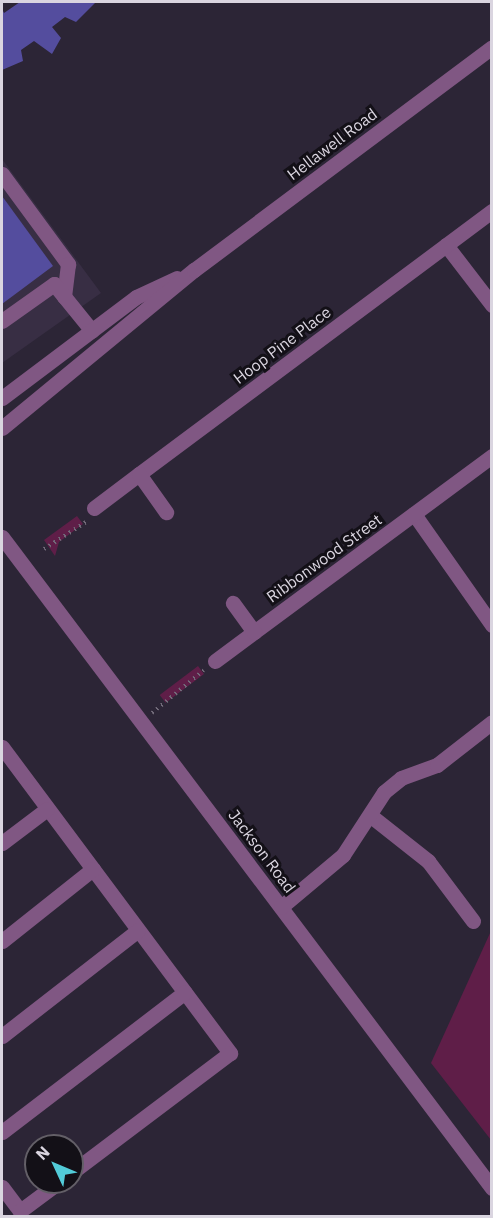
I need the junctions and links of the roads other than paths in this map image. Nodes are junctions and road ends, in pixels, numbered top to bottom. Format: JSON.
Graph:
{"nodes":[{"id":1,"x":492,"y":47,"type":"edge"},
{"id":2,"x":2,"y":174,"type":"edge"},
{"id":3,"x":492,"y":211,"type":"edge"},
{"id":4,"x":446,"y":245,"type":"junction"},
{"id":5,"x":194,"y":270,"type":"junction"},
{"id":6,"x":64,"y":297,"type":"junction"},
{"id":7,"x":492,"y":305,"type":"edge"},
{"id":8,"x":2,"y":321,"type":"edge"},
{"id":9,"x":92,"y":331,"type":"junction"},
{"id":10,"x":2,"y":398,"type":"edge"},
{"id":11,"x":2,"y":428,"type":"edge"},
{"id":12,"x":492,"y":456,"type":"edge"},
{"id":13,"x":139,"y":474,"type":"junction"},
{"id":14,"x":94,"y":508,"type":"road end"},
{"id":15,"x":166,"y":512,"type":"dead end"},
{"id":16,"x":414,"y":514,"type":"junction"},
{"id":17,"x":2,"y":537,"type":"edge"},
{"id":18,"x":233,"y":603,"type":"dead end"},
{"id":19,"x":492,"y":625,"type":"edge"},
{"id":20,"x":254,"y":632,"type":"junction"},
{"id":21,"x":215,"y":661,"type":"road end"},
{"id":22,"x":492,"y":722,"type":"edge"},
{"id":23,"x":2,"y":747,"type":"edge"},
{"id":24,"x":47,"y":808,"type":"junction"},
{"id":25,"x":371,"y":816,"type":"junction"},
{"id":26,"x":2,"y":843,"type":"edge"},
{"id":27,"x":93,"y":870,"type":"junction"},
{"id":28,"x":281,"y":907,"type":"junction"},
{"id":29,"x":473,"y":921,"type":"dead end"},
{"id":30,"x":138,"y":930,"type":"junction"},
{"id":31,"x":2,"y":941,"type":"edge"},
{"id":32,"x":185,"y":992,"type":"junction"},
{"id":33,"x":2,"y":1036,"type":"edge"},
{"id":34,"x":2,"y":1132,"type":"edge"},
{"id":35,"x":84,"y":1163,"type":"edge"},
{"id":36,"x":2,"y":1187,"type":"edge"},
{"id":37,"x":492,"y":1188,"type":"edge"},
{"id":38,"x":43,"y":1194,"type":"edge"}],
"edges":[{"from":1,"to":5,"type":"street","name":"Hellawell Road"},
{"from":2,"to":6,"type":"street"},
{"from":3,"to":4,"type":"street","name":"Hoop Pine Place"},
{"from":4,"to":7,"type":"street"},
{"from":4,"to":13,"type":"street","name":"Hoop Pine Place"},
{"from":5,"to":9,"type":"street","name":"Hellawell Road"},
{"from":5,"to":11,"type":"street","name":"Hellawell Road"},
{"from":6,"to":8,"type":"street"},
{"from":6,"to":9,"type":"street"},
{"from":9,"to":10,"type":"street","name":"Hellawell Road"},
{"from":12,"to":16,"type":"street","name":"Ribbonwood Street"},
{"from":13,"to":14,"type":"street","name":"Hoop Pine Place"},
{"from":13,"to":15,"type":"street"},
{"from":16,"to":19,"type":"street"},
{"from":16,"to":20,"type":"street","name":"Ribbonwood Street"},
{"from":17,"to":28,"type":"street","name":"Jackson Road"},
{"from":18,"to":20,"type":"street"},
{"from":20,"to":21,"type":"street","name":"Ribbonwood Street"},
{"from":22,"to":25,"type":"street"},
{"from":23,"to":24,"type":"street"},
{"from":24,"to":26,"type":"street"},
{"from":24,"to":27,"type":"street"},
{"from":25,"to":28,"type":"street"},
{"from":25,"to":29,"type":"street"},
{"from":27,"to":30,"type":"street"},
{"from":27,"to":31,"type":"street"},
{"from":28,"to":37,"type":"street","name":"Jackson Road"},
{"from":30,"to":32,"type":"street"},
{"from":30,"to":33,"type":"street"},
{"from":32,"to":34,"type":"street"},
{"from":32,"to":35,"type":"street"},
{"from":36,"to":38,"type":"street"}]}
